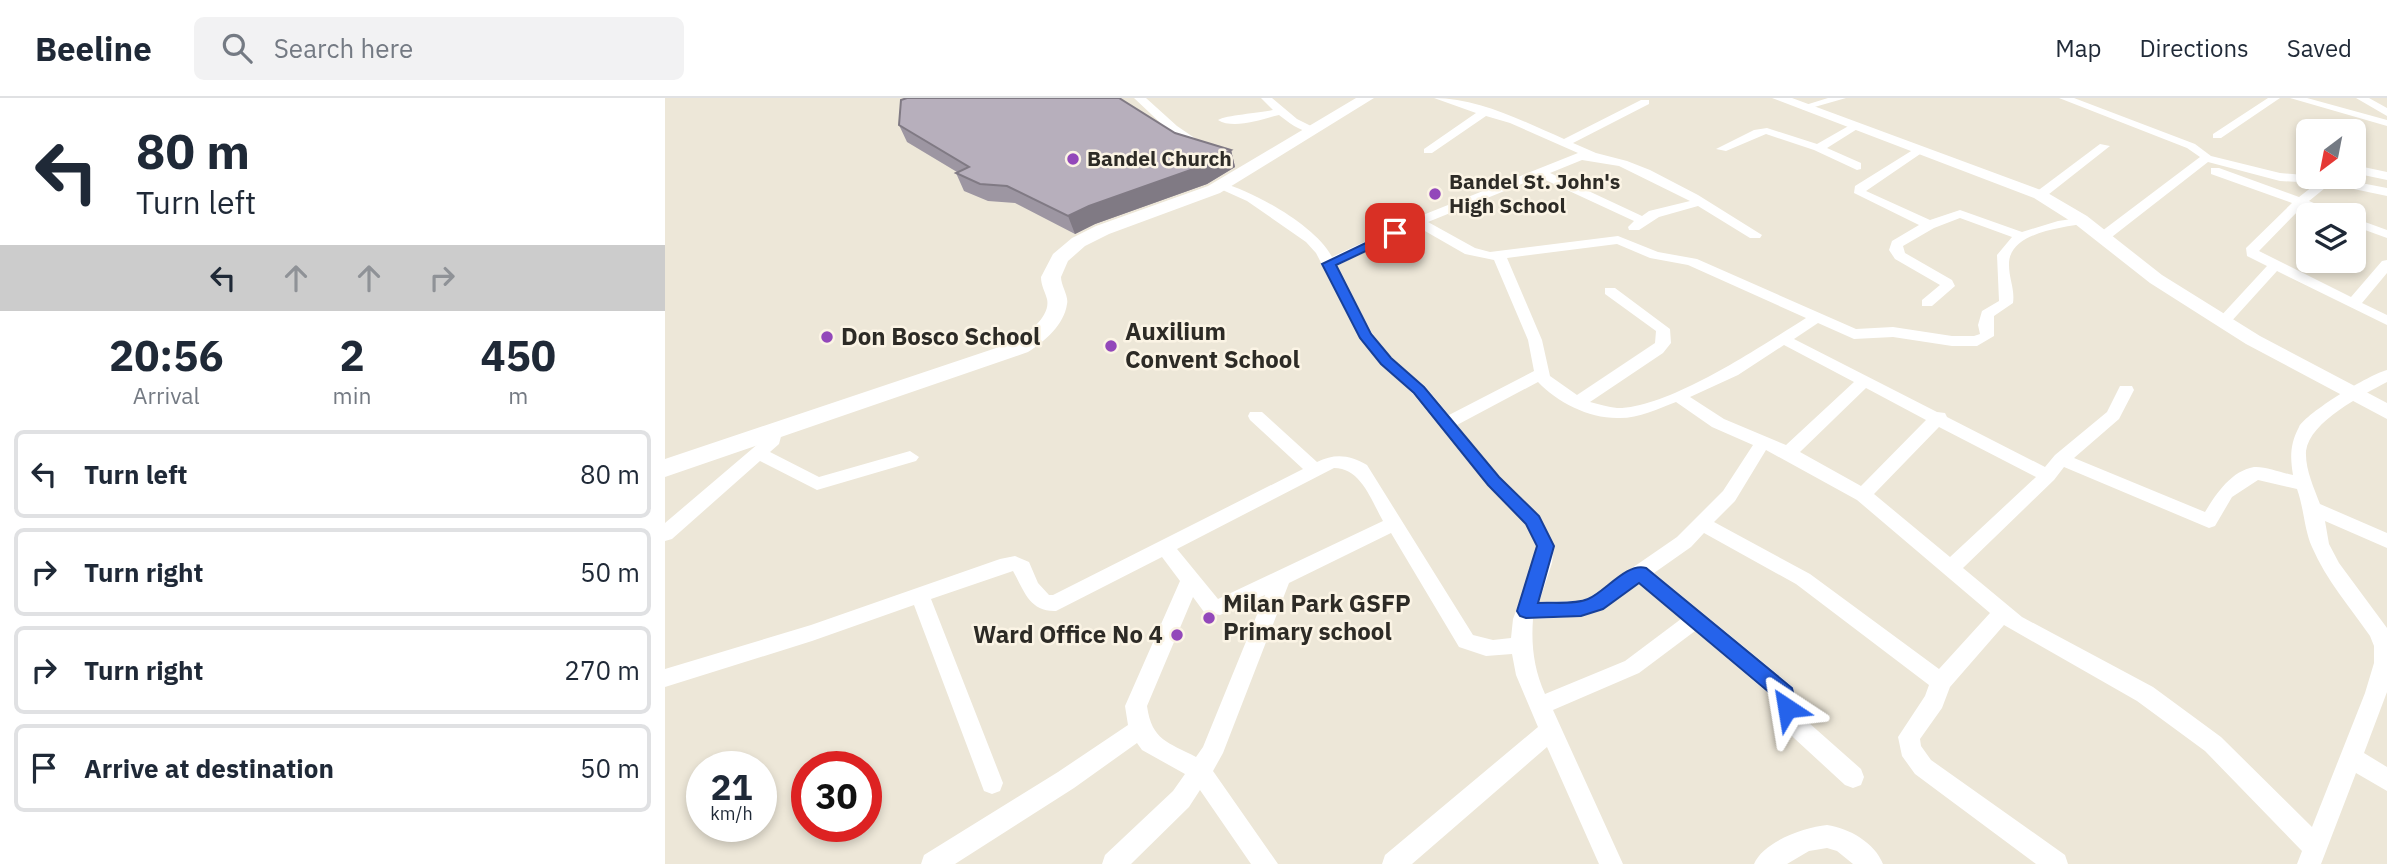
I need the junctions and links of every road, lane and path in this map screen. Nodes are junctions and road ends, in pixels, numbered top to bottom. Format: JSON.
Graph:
{"nodes":[{"id":1,"x":1139,"y":98,"type":"edge"},
{"id":2,"x":1266,"y":98,"type":"edge"},
{"id":3,"x":1367,"y":98,"type":"edge"},
{"id":4,"x":1439,"y":98,"type":"edge"},
{"id":5,"x":1485,"y":98,"type":"edge"},
{"id":6,"x":1779,"y":98,"type":"edge"},
{"id":7,"x":1841,"y":98,"type":"edge"},
{"id":8,"x":2064,"y":98,"type":"edge"},
{"id":9,"x":2275,"y":98,"type":"edge"},
{"id":10,"x":2295,"y":98,"type":"edge"},
{"id":11,"x":2361,"y":98,"type":"edge"},
{"id":12,"x":1645,"y":102,"type":"dead end"},
{"id":13,"x":1469,"y":107,"type":"junction"},
{"id":14,"x":1804,"y":107,"type":"junction"},
{"id":15,"x":1281,"y":111,"type":"junction"},
{"id":16,"x":1486,"y":111,"type":"junction"},
{"id":17,"x":2387,"y":113,"type":"edge"},
{"id":18,"x":1224,"y":120,"type":"dead end"},
{"id":19,"x":2387,"y":123,"type":"edge"},
{"id":20,"x":1856,"y":126,"type":"junction"},
{"id":21,"x":1313,"y":130,"type":"junction"},
{"id":22,"x":2217,"y":136,"type":"dead end"},
{"id":23,"x":1564,"y":143,"type":"junction"},
{"id":24,"x":1199,"y":145,"type":"edge"},
{"id":25,"x":2104,"y":146,"type":"dead end"},
{"id":26,"x":1818,"y":148,"type":"junction"},
{"id":27,"x":1722,"y":149,"type":"dead end"},
{"id":28,"x":1920,"y":150,"type":"junction"},
{"id":29,"x":1428,"y":151,"type":"dead end"},
{"id":30,"x":1591,"y":155,"type":"junction"},
{"id":31,"x":2202,"y":161,"type":"junction"},
{"id":32,"x":1857,"y":166,"type":"dead end"},
{"id":33,"x":2366,"y":172,"type":"edge"},
{"id":34,"x":1540,"y":173,"type":"junction"},
{"id":35,"x":2387,"y":176,"type":"edge"},
{"id":36,"x":2296,"y":178,"type":"edge"},
{"id":37,"x":1222,"y":187,"type":"junction"},
{"id":38,"x":2366,"y":188,"type":"edge"},
{"id":39,"x":2317,"y":189,"type":"edge"},
{"id":40,"x":2387,"y":192,"type":"edge"},
{"id":41,"x":2040,"y":195,"type":"junction"},
{"id":42,"x":1699,"y":202,"type":"junction"},
{"id":43,"x":2300,"y":202,"type":"junction"},
{"id":44,"x":2303,"y":203,"type":"edge"},
{"id":45,"x":2081,"y":220,"type":"junction"},
{"id":46,"x":1643,"y":221,"type":"junction"},
{"id":47,"x":1418,"y":222,"type":"junction"},
{"id":48,"x":1929,"y":225,"type":"junction"},
{"id":49,"x":2366,"y":226,"type":"edge"},
{"id":50,"x":2387,"y":234,"type":"edge"},
{"id":51,"x":1755,"y":235,"type":"dead end"},
{"id":52,"x":2020,"y":236,"type":"junction"},
{"id":53,"x":2103,"y":237,"type":"junction"},
{"id":54,"x":1618,"y":240,"type":"junction"},
{"id":55,"x":1500,"y":257,"type":"junction"},
{"id":56,"x":1329,"y":264,"type":"junction"},
{"id":57,"x":2387,"y":264,"type":"edge"},
{"id":58,"x":2274,"y":265,"type":"junction"},
{"id":59,"x":1610,"y":291,"type":"dead end"},
{"id":60,"x":1927,"y":303,"type":"dead end"},
{"id":61,"x":2353,"y":304,"type":"junction"},
{"id":62,"x":1818,"y":317,"type":"junction"},
{"id":63,"x":2224,"y":321,"type":"junction"},
{"id":64,"x":2387,"y":321,"type":"edge"},
{"id":65,"x":1783,"y":339,"type":"junction"},
{"id":66,"x":1542,"y":373,"type":"junction"},
{"id":67,"x":2387,"y":375,"type":"edge"},
{"id":68,"x":1865,"y":380,"type":"junction"},
{"id":69,"x":2126,"y":390,"type":"dead end"},
{"id":70,"x":2352,"y":394,"type":"junction"},
{"id":71,"x":1678,"y":396,"type":"junction"},
{"id":72,"x":1578,"y":402,"type":"junction"},
{"id":73,"x":2387,"y":412,"type":"edge"},
{"id":74,"x":1256,"y":416,"type":"dead end"},
{"id":75,"x":1939,"y":417,"type":"junction"},
{"id":76,"x":1447,"y":423,"type":"junction"},
{"id":77,"x":774,"y":433,"type":"junction"},
{"id":78,"x":1763,"y":442,"type":"junction"},
{"id":79,"x":759,"y":453,"type":"junction"},
{"id":80,"x":1788,"y":453,"type":"junction"},
{"id":81,"x":910,"y":457,"type":"dead end"},
{"id":82,"x":2061,"y":459,"type":"junction"},
{"id":83,"x":665,"y":468,"type":"edge"},
{"id":84,"x":1315,"y":470,"type":"junction"},
{"id":85,"x":2048,"y":476,"type":"junction"},
{"id":86,"x":2304,"y":484,"type":"junction"},
{"id":87,"x":1863,"y":495,"type":"junction"},
{"id":88,"x":2313,"y":508,"type":"junction"},
{"id":89,"x":1394,"y":524,"type":"junction"},
{"id":90,"x":1702,"y":524,"type":"junction"},
{"id":91,"x":665,"y":534,"type":"edge"},
{"id":92,"x":2387,"y":541,"type":"edge"},
{"id":93,"x":1164,"y":546,"type":"junction"},
{"id":94,"x":1951,"y":568,"type":"junction"},
{"id":95,"x":1640,"y":573,"type":"junction"},
{"id":96,"x":1191,"y":580,"type":"junction"},
{"id":97,"x":1280,"y":580,"type":"junction"},
{"id":98,"x":920,"y":595,"type":"junction"},
{"id":99,"x":2361,"y":609,"type":"junction"},
{"id":100,"x":1526,"y":611,"type":"junction"},
{"id":101,"x":2002,"y":613,"type":"junction"},
{"id":102,"x":1696,"y":619,"type":"junction"},
{"id":103,"x":2387,"y":624,"type":"edge"},
{"id":104,"x":1521,"y":644,"type":"junction"},
{"id":105,"x":665,"y":678,"type":"edge"},
{"id":106,"x":1941,"y":682,"type":"junction"},
{"id":107,"x":1540,"y":706,"type":"junction"},
{"id":108,"x":1139,"y":729,"type":"junction"},
{"id":109,"x":1551,"y":730,"type":"junction"},
{"id":110,"x":2351,"y":757,"type":"junction"},
{"id":111,"x":1200,"y":771,"type":"junction"},
{"id":112,"x":1853,"y":777,"type":"dead end"},
{"id":113,"x":2387,"y":780,"type":"edge"},
{"id":114,"x":992,"y":783,"type":"dead end"},
{"id":115,"x":2312,"y":855,"type":"edge"},
{"id":116,"x":933,"y":864,"type":"edge"},
{"id":117,"x":1114,"y":864,"type":"edge"},
{"id":118,"x":1266,"y":864,"type":"edge"},
{"id":119,"x":1394,"y":864,"type":"edge"},
{"id":120,"x":1611,"y":864,"type":"edge"},
{"id":121,"x":1766,"y":864,"type":"edge"},
{"id":122,"x":1871,"y":864,"type":"edge"},
{"id":123,"x":2056,"y":864,"type":"edge"}],
"edges":[{"from":1,"to":24,"type":"street"},
{"from":2,"to":15,"type":"street"},
{"from":3,"to":21,"type":"main road"},
{"from":4,"to":13,"type":"street"},
{"from":5,"to":13,"type":"street"},
{"from":6,"to":14,"type":"street"},
{"from":7,"to":14,"type":"street"},
{"from":8,"to":31,"type":"street"},
{"from":9,"to":22,"type":"street"},
{"from":10,"to":19,"type":"street"},
{"from":11,"to":17,"type":"street"},
{"from":12,"to":23,"type":"street"},
{"from":13,"to":16,"type":"street"},
{"from":14,"to":20,"type":"street"},
{"from":15,"to":18,"type":"street"},
{"from":15,"to":21,"type":"street"},
{"from":16,"to":23,"type":"street"},
{"from":16,"to":29,"type":"street"},
{"from":20,"to":26,"type":"street"},
{"from":20,"to":28,"type":"street"},
{"from":21,"to":37,"type":"main road"},
{"from":23,"to":30,"type":"street"},
{"from":25,"to":41,"type":"street"},
{"from":26,"to":27,"type":"street"},
{"from":26,"to":32,"type":"street"},
{"from":28,"to":41,"type":"street"},
{"from":28,"to":48,"type":"street"},
{"from":30,"to":34,"type":"street"},
{"from":30,"to":42,"type":"street"},
{"from":31,"to":36,"type":"street"},
{"from":31,"to":43,"type":"street"},
{"from":31,"to":53,"type":"street"},
{"from":33,"to":35,"type":"street"},
{"from":34,"to":46,"type":"street"},
{"from":34,"to":47,"type":"street"},
{"from":37,"to":56,"type":"street"},
{"from":37,"to":77,"type":"main road"},
{"from":38,"to":40,"type":"street"},
{"from":39,"to":43,"type":"street"},
{"from":41,"to":45,"type":"street"},
{"from":42,"to":46,"type":"street"},
{"from":42,"to":51,"type":"street"},
{"from":43,"to":44,"type":"street"},
{"from":43,"to":58,"type":"street"},
{"from":45,"to":52,"type":"street"},
{"from":45,"to":53,"type":"street"},
{"from":46,"to":54,"type":"street"},
{"from":47,"to":55,"type":"street"},
{"from":47,"to":56,"type":"street"},
{"from":48,"to":52,"type":"street"},
{"from":48,"to":60,"type":"street"},
{"from":49,"to":50,"type":"street"},
{"from":52,"to":62,"type":"street"},
{"from":53,"to":63,"type":"street"},
{"from":54,"to":55,"type":"street"},
{"from":54,"to":62,"type":"street"},
{"from":55,"to":66,"type":"street"},
{"from":56,"to":76,"type":"street"},
{"from":57,"to":61,"type":"street"},
{"from":58,"to":61,"type":"street"},
{"from":58,"to":63,"type":"street"},
{"from":59,"to":72,"type":"street"},
{"from":61,"to":64,"type":"street"},
{"from":62,"to":65,"type":"street"},
{"from":63,"to":70,"type":"street"},
{"from":65,"to":68,"type":"street"},
{"from":65,"to":71,"type":"street"},
{"from":66,"to":72,"type":"street"},
{"from":66,"to":76,"type":"street"},
{"from":67,"to":70,"type":"street"},
{"from":68,"to":75,"type":"street"},
{"from":68,"to":80,"type":"street"},
{"from":69,"to":82,"type":"street"},
{"from":70,"to":73,"type":"street"},
{"from":70,"to":86,"type":"street"},
{"from":71,"to":72,"type":"street"},
{"from":71,"to":78,"type":"street"},
{"from":74,"to":84,"type":"street"},
{"from":75,"to":85,"type":"street"},
{"from":75,"to":87,"type":"street"},
{"from":76,"to":100,"type":"street"},
{"from":77,"to":79,"type":"street"},
{"from":77,"to":83,"type":"main road"},
{"from":78,"to":80,"type":"street"},
{"from":78,"to":90,"type":"street"},
{"from":79,"to":81,"type":"street"},
{"from":79,"to":91,"type":"street"},
{"from":80,"to":87,"type":"street"},
{"from":82,"to":85,"type":"street"},
{"from":82,"to":86,"type":"street"},
{"from":84,"to":89,"type":"street"},
{"from":84,"to":93,"type":"street"},
{"from":85,"to":94,"type":"street"},
{"from":86,"to":88,"type":"street"},
{"from":87,"to":94,"type":"street"},
{"from":88,"to":92,"type":"street"},
{"from":88,"to":99,"type":"street"},
{"from":89,"to":97,"type":"street"},
{"from":89,"to":104,"type":"street"},
{"from":90,"to":95,"type":"street"},
{"from":90,"to":106,"type":"street"},
{"from":93,"to":96,"type":"street"},
{"from":93,"to":98,"type":"street"},
{"from":94,"to":101,"type":"street"},
{"from":95,"to":100,"type":"street"},
{"from":95,"to":102,"type":"street"},
{"from":96,"to":97,"type":"street"},
{"from":96,"to":108,"type":"street"},
{"from":97,"to":111,"type":"street"},
{"from":98,"to":105,"type":"street"},
{"from":98,"to":114,"type":"street"},
{"from":99,"to":103,"type":"street"},
{"from":99,"to":110,"type":"street"},
{"from":100,"to":104,"type":"street"},
{"from":101,"to":106,"type":"street"},
{"from":101,"to":115,"type":"street"},
{"from":102,"to":107,"type":"street"},
{"from":102,"to":112,"type":"street"},
{"from":104,"to":107,"type":"street"},
{"from":106,"to":123,"type":"street"},
{"from":107,"to":109,"type":"street"},
{"from":108,"to":111,"type":"street"},
{"from":108,"to":116,"type":"street"},
{"from":109,"to":119,"type":"street"},
{"from":109,"to":120,"type":"street"},
{"from":110,"to":113,"type":"street"},
{"from":110,"to":115,"type":"street"},
{"from":111,"to":117,"type":"street"},
{"from":111,"to":118,"type":"street"},
{"from":121,"to":122,"type":"street"}]}
